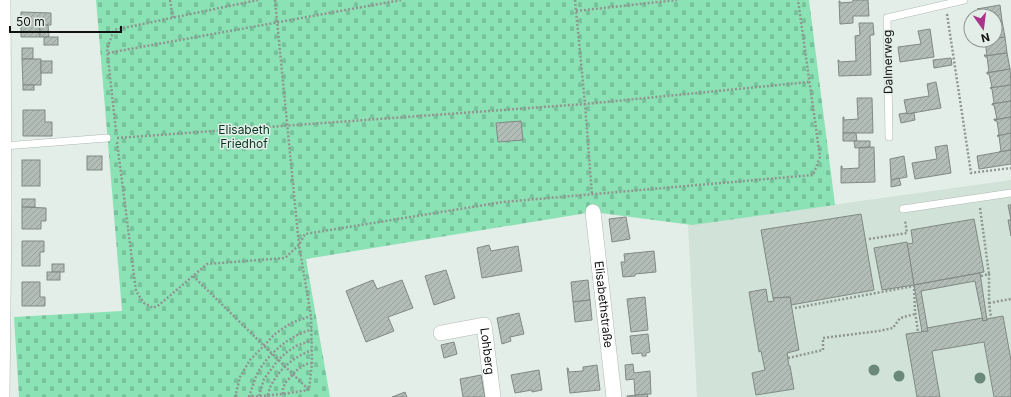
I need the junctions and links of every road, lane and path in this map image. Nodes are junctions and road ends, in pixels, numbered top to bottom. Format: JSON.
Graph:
{"nodes":[{"id":1,"x":3,"y":0,"type":"edge"},
{"id":2,"x":170,"y":0,"type":"edge"},
{"id":3,"x":258,"y":0,"type":"edge"},
{"id":4,"x":275,"y":0,"type":"edge"},
{"id":5,"x":401,"y":0,"type":"edge"},
{"id":6,"x":575,"y":0,"type":"edge"},
{"id":7,"x":677,"y":0,"type":"edge"},
{"id":8,"x":798,"y":0,"type":"edge"},
{"id":9,"x":964,"y":0,"type":"edge"},
{"id":10,"x":946,"y":4,"type":"junction"},
{"id":11,"x":576,"y":10,"type":"junction"},
{"id":12,"x":173,"y":18,"type":"junction"},
{"id":13,"x":277,"y":22,"type":"junction"},
{"id":14,"x":108,"y":53,"type":"junction"},
{"id":15,"x":809,"y":82,"type":"junction"},
{"id":16,"x":585,"y":104,"type":"junction"},
{"id":17,"x":287,"y":125,"type":"junction"},
{"id":18,"x":889,"y":137,"type":"dead end"},
{"id":19,"x":107,"y":138,"type":"joint"},
{"id":20,"x":116,"y":138,"type":"junction"},
{"id":21,"x":4,"y":146,"type":"junction"},
{"id":22,"x":1011,"y":168,"type":"edge"},
{"id":23,"x":1011,"y":193,"type":"edge"},
{"id":24,"x":592,"y":194,"type":"junction"},
{"id":25,"x":978,"y":198,"type":"junction"},
{"id":26,"x":2,"y":209,"type":"edge"},
{"id":27,"x":903,"y":209,"type":"dead end"},
{"id":28,"x":593,"y":212,"type":"joint"},
{"id":29,"x":907,"y":233,"type":"dead end"},
{"id":30,"x":869,"y":239,"type":"dead end"},
{"id":31,"x":299,"y":245,"type":"junction"},
{"id":32,"x":989,"y":274,"type":"junction"},
{"id":33,"x":193,"y":276,"type":"junction"},
{"id":34,"x":980,"y":276,"type":"dead end"},
{"id":35,"x":1011,"y":299,"type":"edge"},
{"id":36,"x":989,"y":303,"type":"junction"},
{"id":37,"x":795,"y":308,"type":"dead end"},
{"id":38,"x":916,"y":314,"type":"junction"},
{"id":39,"x":311,"y":316,"type":"junction"},
{"id":40,"x":991,"y":318,"type":"dead end"},
{"id":41,"x":312,"y":329,"type":"junction"},
{"id":42,"x":918,"y":332,"type":"dead end"},
{"id":43,"x":441,"y":333,"type":"dead end"},
{"id":44,"x":312,"y":340,"type":"junction"},
{"id":45,"x":263,"y":346,"type":"junction"},
{"id":46,"x":312,"y":350,"type":"junction"},
{"id":47,"x":272,"y":354,"type":"junction"},
{"id":48,"x":788,"y":358,"type":"dead end"},
{"id":49,"x":278,"y":360,"type":"junction"},
{"id":50,"x":312,"y":363,"type":"junction"},
{"id":51,"x":286,"y":367,"type":"junction"},
{"id":52,"x":293,"y":375,"type":"junction"},
{"id":53,"x":309,"y":390,"type":"junction"},
{"id":54,"x":283,"y":394,"type":"junction"},
{"id":55,"x":268,"y":395,"type":"junction"},
{"id":56,"x":259,"y":396,"type":"junction"},
{"id":57,"x":2,"y":397,"type":"edge"},
{"id":58,"x":236,"y":397,"type":"edge"},
{"id":59,"x":248,"y":397,"type":"edge"},
{"id":60,"x":493,"y":397,"type":"edge"},
{"id":61,"x":614,"y":397,"type":"edge"}],
"edges":[{"from":1,"to":21,"type":"street"},
{"from":2,"to":12,"type":"path"},
{"from":3,"to":12,"type":"path"},
{"from":4,"to":13,"type":"path"},
{"from":5,"to":13,"type":"path"},
{"from":6,"to":11,"type":"path"},
{"from":7,"to":11,"type":"path"},
{"from":8,"to":15,"type":"path"},
{"from":9,"to":10,"type":"lane","name":"Dalmerweg"},
{"from":10,"to":18,"type":"lane","name":"Dalmerweg"},
{"from":10,"to":22,"type":"path"},
{"from":11,"to":16,"type":"path"},
{"from":12,"to":14,"type":"path"},
{"from":13,"to":14,"type":"path"},
{"from":13,"to":17,"type":"path"},
{"from":14,"to":20,"type":"path"},
{"from":15,"to":16,"type":"path"},
{"from":15,"to":24,"type":"path"},
{"from":16,"to":17,"type":"path"},
{"from":16,"to":24,"type":"path"},
{"from":17,"to":20,"type":"path"},
{"from":17,"to":31,"type":"path"},
{"from":19,"to":20,"type":"path"},
{"from":19,"to":21,"type":"lane"},
{"from":20,"to":33,"type":"path"},
{"from":21,"to":26,"type":"street"},
{"from":23,"to":25,"type":"lane"},
{"from":24,"to":28,"type":"path"},
{"from":24,"to":31,"type":"path"},
{"from":25,"to":27,"type":"lane"},
{"from":25,"to":32,"type":"path"},
{"from":26,"to":57,"type":"street"},
{"from":28,"to":61,"type":"street","name":"Elisabethstraße"},
{"from":29,"to":30,"type":"path"},
{"from":31,"to":33,"type":"path"},
{"from":31,"to":39,"type":"path"},
{"from":32,"to":34,"type":"path"},
{"from":32,"to":36,"type":"path"},
{"from":33,"to":45,"type":"path"},
{"from":35,"to":36,"type":"path"},
{"from":36,"to":40,"type":"path"},
{"from":37,"to":38,"type":"path"},
{"from":38,"to":42,"type":"path"},
{"from":38,"to":48,"type":"path"},
{"from":39,"to":41,"type":"path"},
{"from":39,"to":45,"type":"path"},
{"from":41,"to":44,"type":"path"},
{"from":41,"to":47,"type":"path"},
{"from":43,"to":60,"type":"street","name":"Lohberg"},
{"from":44,"to":46,"type":"path"},
{"from":44,"to":49,"type":"path"},
{"from":45,"to":47,"type":"path"},
{"from":45,"to":58,"type":"path"},
{"from":46,"to":50,"type":"path"},
{"from":46,"to":51,"type":"path"},
{"from":47,"to":49,"type":"path"},
{"from":47,"to":59,"type":"path"},
{"from":49,"to":51,"type":"path"},
{"from":49,"to":56,"type":"path"},
{"from":50,"to":52,"type":"path"},
{"from":50,"to":53,"type":"path"},
{"from":51,"to":52,"type":"path"},
{"from":51,"to":55,"type":"path"},
{"from":52,"to":53,"type":"path"},
{"from":52,"to":54,"type":"path"},
{"from":53,"to":54,"type":"path"},
{"from":54,"to":55,"type":"path"},
{"from":55,"to":56,"type":"path"},
{"from":56,"to":59,"type":"path"}]}
